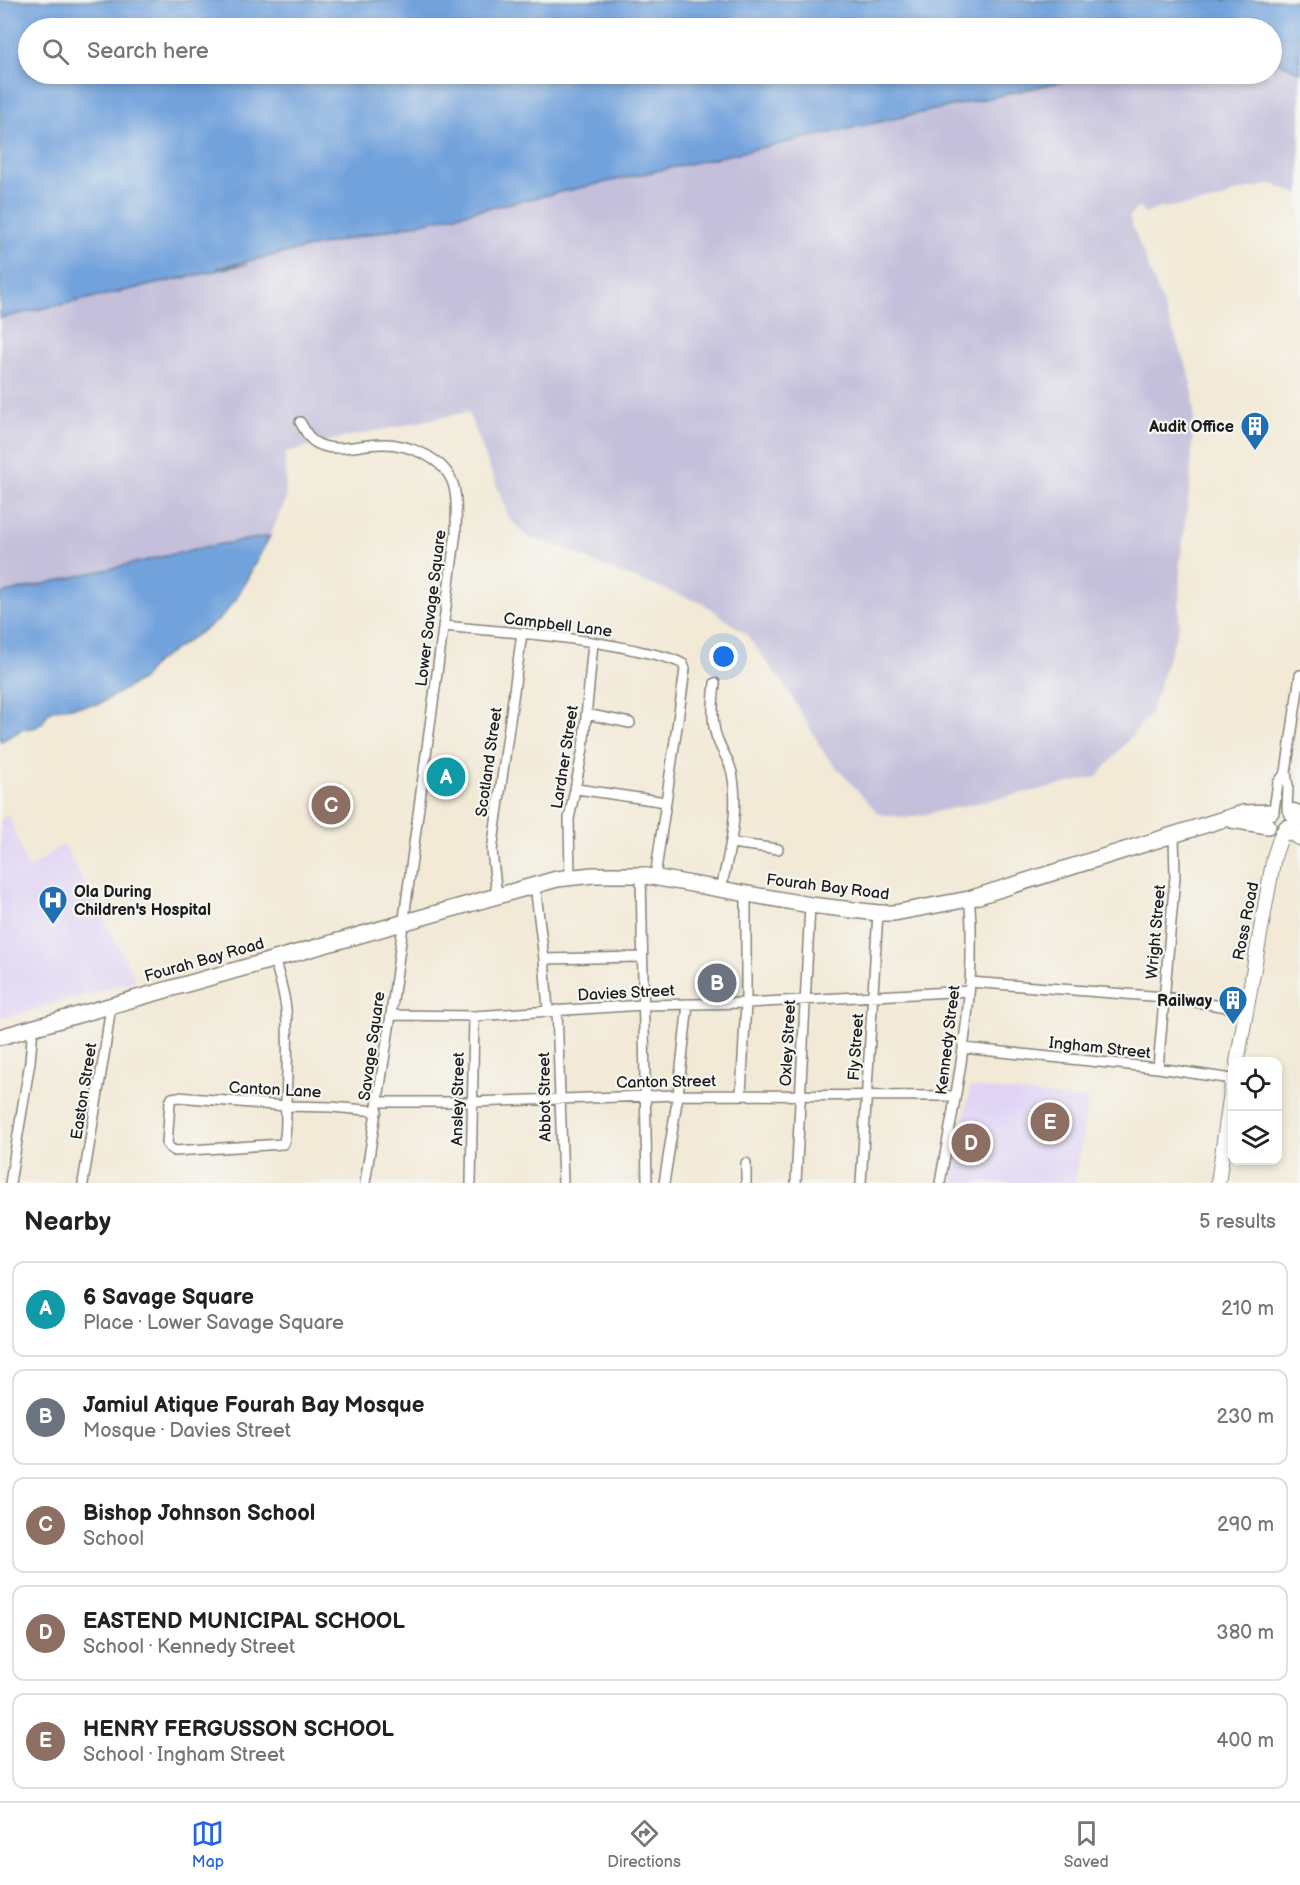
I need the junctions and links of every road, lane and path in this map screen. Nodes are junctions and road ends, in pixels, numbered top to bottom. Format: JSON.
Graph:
{"nodes":[{"id":1,"x":300,"y":422,"type":"dead end"},
{"id":2,"x":443,"y":626,"type":"junction"},
{"id":3,"x":522,"y":633,"type":"junction"},
{"id":4,"x":593,"y":643,"type":"junction"},
{"id":5,"x":1300,"y":675,"type":"edge"},
{"id":6,"x":715,"y":683,"type":"dead end"},
{"id":7,"x":586,"y":714,"type":"junction"},
{"id":8,"x":630,"y":723,"type":"dead end"},
{"id":9,"x":577,"y":789,"type":"junction"},
{"id":10,"x":666,"y":802,"type":"junction"},
{"id":11,"x":1285,"y":819,"type":"edge"},
{"id":12,"x":1174,"y":834,"type":"junction"},
{"id":13,"x":730,"y":843,"type":"junction"},
{"id":14,"x":778,"y":849,"type":"dead end"},
{"id":15,"x":648,"y":876,"type":"junction"},
{"id":16,"x":570,"y":877,"type":"junction"},
{"id":17,"x":535,"y":885,"type":"junction"},
{"id":18,"x":721,"y":889,"type":"junction"},
{"id":19,"x":746,"y":893,"type":"junction"},
{"id":20,"x":496,"y":896,"type":"junction"},
{"id":21,"x":969,"y":899,"type":"junction"},
{"id":22,"x":810,"y":904,"type":"junction"},
{"id":23,"x":878,"y":914,"type":"junction"},
{"id":24,"x":408,"y":918,"type":"junction"},
{"id":25,"x":350,"y":932,"type":"junction"},
{"id":26,"x":642,"y":957,"type":"junction"},
{"id":27,"x":274,"y":958,"type":"junction"},
{"id":28,"x":544,"y":959,"type":"junction"},
{"id":29,"x":241,"y":963,"type":"junction"},
{"id":30,"x":970,"y":987,"type":"junction"},
{"id":31,"x":873,"y":997,"type":"junction"},
{"id":32,"x":1164,"y":997,"type":"junction"},
{"id":33,"x":805,"y":999,"type":"junction"},
{"id":34,"x":746,"y":1003,"type":"junction"},
{"id":35,"x":111,"y":1004,"type":"junction"},
{"id":36,"x":688,"y":1004,"type":"junction"},
{"id":37,"x":643,"y":1005,"type":"junction"},
{"id":38,"x":553,"y":1010,"type":"junction"},
{"id":39,"x":1246,"y":1010,"type":"junction"},
{"id":40,"x":391,"y":1015,"type":"junction"},
{"id":41,"x":474,"y":1016,"type":"junction"},
{"id":42,"x":33,"y":1027,"type":"junction"},
{"id":43,"x":0,"y":1028,"type":"edge"},
{"id":44,"x":0,"y":1037,"type":"edge"},
{"id":45,"x":963,"y":1048,"type":"junction"},
{"id":46,"x":1237,"y":1057,"type":"edge"},
{"id":47,"x":1158,"y":1068,"type":"junction"},
{"id":48,"x":1228,"y":1077,"type":"edge"},
{"id":49,"x":678,"y":1095,"type":"junction"},
{"id":50,"x":741,"y":1095,"type":"junction"},
{"id":51,"x":799,"y":1095,"type":"junction"},
{"id":52,"x":867,"y":1096,"type":"junction"},
{"id":53,"x":955,"y":1096,"type":"junction"},
{"id":54,"x":647,"y":1098,"type":"junction"},
{"id":55,"x":560,"y":1099,"type":"junction"},
{"id":56,"x":471,"y":1102,"type":"junction"},
{"id":57,"x":286,"y":1106,"type":"junction"},
{"id":58,"x":377,"y":1106,"type":"junction"},
{"id":59,"x":1229,"y":1111,"type":"edge"},
{"id":60,"x":746,"y":1163,"type":"dead end"},
{"id":61,"x":10,"y":1183,"type":"edge"},
{"id":62,"x":83,"y":1183,"type":"edge"},
{"id":63,"x":365,"y":1183,"type":"edge"},
{"id":64,"x":471,"y":1183,"type":"edge"},
{"id":65,"x":563,"y":1183,"type":"edge"},
{"id":66,"x":647,"y":1183,"type":"edge"},
{"id":67,"x":664,"y":1183,"type":"edge"},
{"id":68,"x":746,"y":1183,"type":"edge"},
{"id":69,"x":796,"y":1183,"type":"edge"},
{"id":70,"x":861,"y":1183,"type":"edge"},
{"id":71,"x":940,"y":1183,"type":"edge"},
{"id":72,"x":1218,"y":1183,"type":"edge"}],
"edges":[{"from":1,"to":2,"type":"street","name":"Lower Savage Square"},
{"from":2,"to":3,"type":"street","name":"Campbell Lane"},
{"from":2,"to":24,"type":"street","name":"Lower Savage Square"},
{"from":3,"to":4,"type":"street","name":"Campbell Lane"},
{"from":3,"to":20,"type":"street","name":"Scotland Street"},
{"from":4,"to":7,"type":"street","name":"Lardner Street"},
{"from":4,"to":10,"type":"street","name":"Campbell Lane"},
{"from":5,"to":11,"type":"street"},
{"from":6,"to":13,"type":"street"},
{"from":7,"to":8,"type":"street"},
{"from":7,"to":9,"type":"street","name":"Lardner Street"},
{"from":9,"to":10,"type":"street"},
{"from":9,"to":16,"type":"street","name":"Lardner Street"},
{"from":10,"to":15,"type":"street"},
{"from":11,"to":12,"type":"main road","name":"Fourah Bay Road"},
{"from":11,"to":39,"type":"main road","name":"Ross Road"},
{"from":12,"to":21,"type":"main road","name":"Fourah Bay Road"},
{"from":12,"to":32,"type":"street","name":"Wright Street"},
{"from":13,"to":14,"type":"street"},
{"from":13,"to":18,"type":"street"},
{"from":15,"to":16,"type":"main road","name":"Fourah Bay Road"},
{"from":15,"to":18,"type":"main road","name":"Fourah Bay Road"},
{"from":15,"to":26,"type":"street"},
{"from":16,"to":17,"type":"main road","name":"Fourah Bay Road"},
{"from":17,"to":20,"type":"main road","name":"Fourah Bay Road"},
{"from":17,"to":28,"type":"street","name":"Abbot Street"},
{"from":18,"to":19,"type":"main road","name":"Fourah Bay Road"},
{"from":19,"to":22,"type":"main road","name":"Fourah Bay Road"},
{"from":19,"to":34,"type":"street"},
{"from":20,"to":24,"type":"main road","name":"Fourah Bay Road"},
{"from":21,"to":23,"type":"main road","name":"Fourah Bay Road"},
{"from":21,"to":30,"type":"street","name":"Kennedy Street"},
{"from":22,"to":23,"type":"main road","name":"Fourah Bay Road"},
{"from":22,"to":33,"type":"street","name":"Oxley Street"},
{"from":23,"to":31,"type":"street","name":"Fly Street"},
{"from":24,"to":25,"type":"main road","name":"Fourah Bay Road"},
{"from":24,"to":40,"type":"street","name":"Savage Square"},
{"from":25,"to":27,"type":"main road","name":"Fourah Bay Road"},
{"from":25,"to":29,"type":"main road","name":"Fourah Bay Road"},
{"from":26,"to":28,"type":"street"},
{"from":26,"to":37,"type":"street"},
{"from":27,"to":29,"type":"main road","name":"Fourah Bay Road"},
{"from":27,"to":57,"type":"street"},
{"from":28,"to":38,"type":"street","name":"Abbot Street"},
{"from":29,"to":35,"type":"main road","name":"Fourah Bay Road"},
{"from":29,"to":43,"type":"main road","name":"Fourah Bay Road"},
{"from":30,"to":31,"type":"street","name":"Davies Street"},
{"from":30,"to":32,"type":"street","name":"Davies Street"},
{"from":30,"to":45,"type":"street","name":"Kennedy Street"},
{"from":31,"to":33,"type":"street","name":"Davies Street"},
{"from":31,"to":52,"type":"street","name":"Fly Street"},
{"from":32,"to":39,"type":"street","name":"Davies Street"},
{"from":32,"to":47,"type":"street","name":"Wright Street"},
{"from":33,"to":34,"type":"street","name":"Davies Street"},
{"from":33,"to":51,"type":"street","name":"Oxley Street"},
{"from":34,"to":36,"type":"street","name":"Davies Street"},
{"from":34,"to":50,"type":"street"},
{"from":35,"to":42,"type":"main road","name":"Fourah Bay Road"},
{"from":35,"to":62,"type":"street","name":"Easton Street"},
{"from":36,"to":37,"type":"street","name":"Davies Street"},
{"from":36,"to":49,"type":"street"},
{"from":37,"to":38,"type":"street","name":"Davies Street"},
{"from":37,"to":54,"type":"street"},
{"from":38,"to":41,"type":"street","name":"Davies Street"},
{"from":38,"to":55,"type":"street","name":"Abbot Street"},
{"from":39,"to":46,"type":"main road","name":"Ross Road"},
{"from":40,"to":41,"type":"street","name":"Davies Street"},
{"from":40,"to":58,"type":"street","name":"Savage Square"},
{"from":41,"to":56,"type":"street","name":"Ansley Street"},
{"from":42,"to":44,"type":"main road","name":"Fourah Bay Road"},
{"from":42,"to":61,"type":"street"},
{"from":45,"to":47,"type":"street","name":"Ingham Street"},
{"from":45,"to":53,"type":"street","name":"Kennedy Street"},
{"from":47,"to":48,"type":"street","name":"Ingham Street"},
{"from":49,"to":50,"type":"street","name":"Canton Street"},
{"from":49,"to":54,"type":"street","name":"Canton Street"},
{"from":49,"to":67,"type":"street"},
{"from":50,"to":51,"type":"street","name":"Canton Street"},
{"from":51,"to":52,"type":"street","name":"Canton Street"},
{"from":51,"to":69,"type":"street","name":"Oxley Street"},
{"from":52,"to":53,"type":"street","name":"Canton Street"},
{"from":52,"to":70,"type":"street","name":"Fly Street"},
{"from":53,"to":71,"type":"street","name":"Kennedy Street"},
{"from":54,"to":55,"type":"street","name":"Canton Street"},
{"from":54,"to":66,"type":"street"},
{"from":55,"to":56,"type":"street","name":"Canton Street"},
{"from":55,"to":65,"type":"street","name":"Abbot Street"},
{"from":56,"to":58,"type":"street","name":"Canton Street"},
{"from":56,"to":64,"type":"street","name":"Ansley Street"},
{"from":57,"to":57,"type":"street","name":"Canton Lane"},
{"from":57,"to":58,"type":"street","name":"Canton Lane"},
{"from":58,"to":63,"type":"street","name":"Savage Square"},
{"from":59,"to":72,"type":"main road"},
{"from":60,"to":68,"type":"street"}]}
